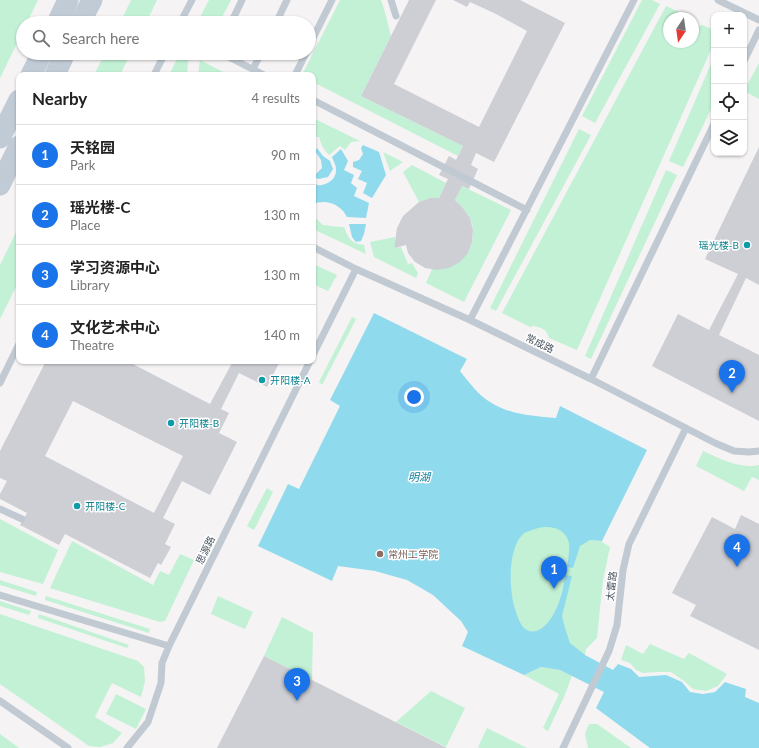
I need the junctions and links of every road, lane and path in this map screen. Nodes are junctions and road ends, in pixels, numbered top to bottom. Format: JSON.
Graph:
{"nodes":[{"id":1,"x":68,"y":0,"type":"edge"},
{"id":2,"x":92,"y":0,"type":"edge"},
{"id":3,"x":192,"y":0,"type":"edge"},
{"id":4,"x":242,"y":0,"type":"edge"},
{"id":5,"x":287,"y":0,"type":"edge"},
{"id":6,"x":332,"y":0,"type":"edge"},
{"id":7,"x":391,"y":0,"type":"edge"},
{"id":8,"x":634,"y":0,"type":"edge"},
{"id":9,"x":718,"y":0,"type":"edge"},
{"id":10,"x":734,"y":3,"type":"edge"},
{"id":11,"x":60,"y":16,"type":"edge"},
{"id":12,"x":84,"y":16,"type":"edge"},
{"id":13,"x":184,"y":16,"type":"edge"},
{"id":14,"x":234,"y":16,"type":"edge"},
{"id":15,"x":279,"y":16,"type":"edge"},
{"id":16,"x":396,"y":16,"type":"dead end"},
{"id":17,"x":759,"y":20,"type":"edge"},
{"id":18,"x":759,"y":30,"type":"edge"},
{"id":19,"x":316,"y":32,"type":"edge"},
{"id":20,"x":747,"y":56,"type":"edge"},
{"id":21,"x":38,"y":60,"type":"edge"},
{"id":22,"x":62,"y":60,"type":"edge"},
{"id":23,"x":162,"y":60,"type":"edge"},
{"id":24,"x":236,"y":60,"type":"edge"},
{"id":25,"x":258,"y":60,"type":"edge"},
{"id":26,"x":302,"y":60,"type":"edge"},
{"id":27,"x":253,"y":69,"type":"junction"},
{"id":28,"x":32,"y":72,"type":"edge"},
{"id":29,"x":56,"y":72,"type":"edge"},
{"id":30,"x":156,"y":72,"type":"edge"},
{"id":31,"x":258,"y":72,"type":"edge"},
{"id":32,"x":296,"y":72,"type":"edge"},
{"id":33,"x":316,"y":102,"type":"edge"},
{"id":34,"x":16,"y":106,"type":"edge"},
{"id":35,"x":711,"y":130,"type":"edge"},
{"id":36,"x":0,"y":138,"type":"edge"},
{"id":37,"x":16,"y":152,"type":"edge"},
{"id":38,"x":0,"y":184,"type":"edge"},
{"id":39,"x":527,"y":210,"type":"junction"},
{"id":40,"x":316,"y":249,"type":"edge"},
{"id":41,"x":356,"y":269,"type":"junction"},
{"id":42,"x":470,"y":320,"type":"junction"},
{"id":43,"x":316,"y":349,"type":"edge"},
{"id":44,"x":16,"y":350,"type":"edge"},
{"id":45,"x":309,"y":364,"type":"edge"},
{"id":46,"x":591,"y":378,"type":"junction"},
{"id":47,"x":0,"y":383,"type":"edge"},
{"id":48,"x":686,"y":428,"type":"junction"},
{"id":49,"x":759,"y":451,"type":"edge"},
{"id":50,"x":0,"y":509,"type":"edge"},
{"id":51,"x":22,"y":519,"type":"dead end"},
{"id":52,"x":0,"y":595,"type":"edge"},
{"id":53,"x":169,"y":646,"type":"junction"},
{"id":54,"x":0,"y":700,"type":"edge"},
{"id":55,"x":68,"y":748,"type":"edge"},
{"id":56,"x":127,"y":748,"type":"edge"},
{"id":57,"x":563,"y":748,"type":"edge"}],
"edges":[{"from":1,"to":11,"type":"street"},
{"from":2,"to":12,"type":"street"},
{"from":3,"to":13,"type":"lane"},
{"from":4,"to":14,"type":"lane"},
{"from":5,"to":15,"type":"lane"},
{"from":6,"to":19,"type":"lane"},
{"from":7,"to":16,"type":"lane"},
{"from":8,"to":39,"type":"lane"},
{"from":9,"to":10,"type":"lane"},
{"from":10,"to":17,"type":"lane"},
{"from":18,"to":20,"type":"lane"},
{"from":21,"to":28,"type":"street"},
{"from":22,"to":29,"type":"street"},
{"from":23,"to":30,"type":"lane"},
{"from":24,"to":27,"type":"lane"},
{"from":25,"to":27,"type":"lane"},
{"from":26,"to":32,"type":"lane"},
{"from":27,"to":31,"type":"lane"},
{"from":33,"to":39,"type":"lane"},
{"from":34,"to":36,"type":"street"},
{"from":35,"to":46,"type":"lane"},
{"from":37,"to":38,"type":"street"},
{"from":39,"to":42,"type":"lane"},
{"from":40,"to":41,"type":"lane","name":"常成路"},
{"from":41,"to":42,"type":"lane","name":"常成路"},
{"from":41,"to":43,"type":"lane"},
{"from":42,"to":46,"type":"lane","name":"常成路"},
{"from":44,"to":47,"type":"lane"},
{"from":45,"to":53,"type":"lane","name":"思源路"},
{"from":46,"to":48,"type":"lane","name":"常成路"},
{"from":48,"to":49,"type":"lane","name":"常成路"},
{"from":48,"to":57,"type":"lane","name":"太雷路"},
{"from":50,"to":51,"type":"lane"},
{"from":52,"to":53,"type":"lane"},
{"from":53,"to":56,"type":"lane","name":"思源路"},
{"from":54,"to":55,"type":"lane"}]}
